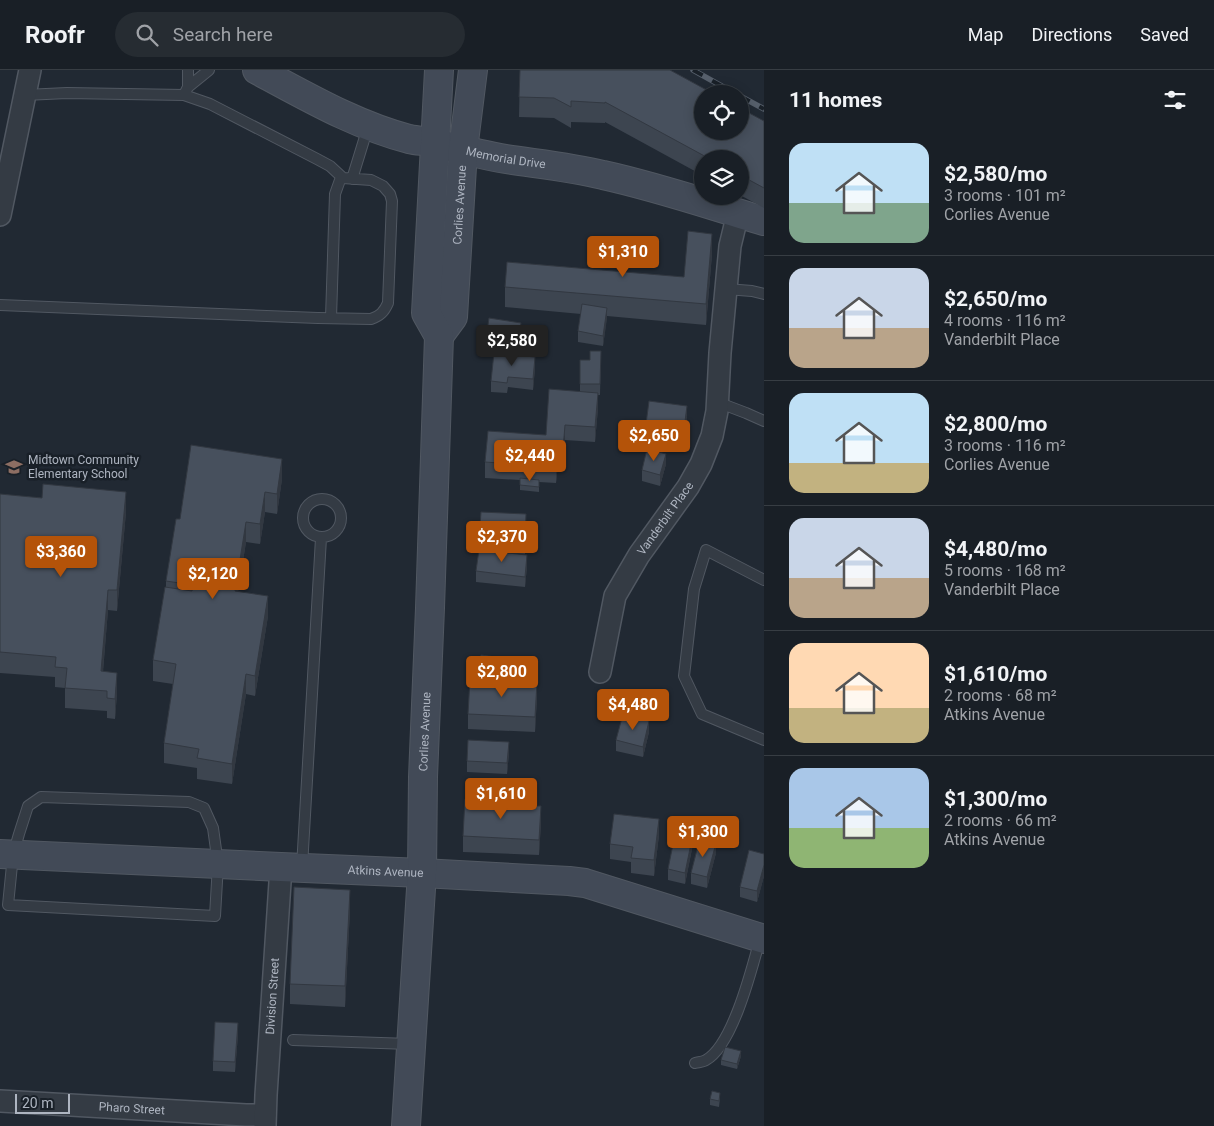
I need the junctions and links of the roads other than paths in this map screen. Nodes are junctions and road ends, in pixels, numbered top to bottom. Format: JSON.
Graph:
{"nodes":[{"id":1,"x":30,"y":70,"type":"edge"},
{"id":2,"x":188,"y":70,"type":"edge"},
{"id":3,"x":209,"y":70,"type":"edge"},
{"id":4,"x":257,"y":70,"type":"edge"},
{"id":5,"x":439,"y":70,"type":"edge"},
{"id":6,"x":473,"y":70,"type":"edge"},
{"id":7,"x":186,"y":91,"type":"junction"},
{"id":8,"x":24,"y":95,"type":"junction"},
{"id":9,"x":369,"y":126,"type":"junction"},
{"id":10,"x":434,"y":143,"type":"junction"},
{"id":11,"x":462,"y":150,"type":"junction"},
{"id":12,"x":347,"y":178,"type":"junction"},
{"id":13,"x":738,"y":213,"type":"junction"},
{"id":14,"x":0,"y":216,"type":"edge"},
{"id":15,"x":764,"y":221,"type":"edge"},
{"id":16,"x":726,"y":289,"type":"junction"},
{"id":17,"x":764,"y":294,"type":"edge"},
{"id":18,"x":0,"y":305,"type":"edge"},
{"id":19,"x":331,"y":318,"type":"junction"},
{"id":20,"x":439,"y":336,"type":"junction"},
{"id":21,"x":717,"y":402,"type":"junction"},
{"id":22,"x":764,"y":421,"type":"edge"},
{"id":23,"x":321,"y":538,"type":"dead end"},
{"id":24,"x":764,"y":580,"type":"edge"},
{"id":25,"x":600,"y":672,"type":"dead end"},
{"id":26,"x":764,"y":740,"type":"edge"},
{"id":27,"x":6,"y":854,"type":"edge"},
{"id":28,"x":218,"y":864,"type":"junction"},
{"id":29,"x":291,"y":868,"type":"junction"},
{"id":30,"x":422,"y":873,"type":"junction"},
{"id":31,"x":762,"y":939,"type":"edge"},
{"id":32,"x":293,"y":1040,"type":"dead end"},
{"id":33,"x":410,"y":1044,"type":"junction"},
{"id":34,"x":695,"y":1063,"type":"dead end"},
{"id":35,"x":0,"y":1101,"type":"edge"},
{"id":36,"x":265,"y":1120,"type":"edge"},
{"id":37,"x":406,"y":1126,"type":"edge"}],
"edges":[{"from":1,"to":8,"type":"street"},
{"from":2,"to":7,"type":"lane"},
{"from":3,"to":7,"type":"lane"},
{"from":4,"to":9,"type":"main road","name":"Memorial Drive"},
{"from":5,"to":10,"type":"main road"},
{"from":6,"to":11,"type":"main road","name":"Corlies Avenue"},
{"from":7,"to":8,"type":"lane"},
{"from":7,"to":12,"type":"lane"},
{"from":8,"to":14,"type":"street"},
{"from":9,"to":10,"type":"main road","name":"Memorial Drive"},
{"from":9,"to":12,"type":"lane"},
{"from":10,"to":11,"type":"main road","name":"Memorial Drive"},
{"from":10,"to":20,"type":"main road"},
{"from":11,"to":13,"type":"main road","name":"Memorial Drive"},
{"from":11,"to":20,"type":"main road","name":"Corlies Avenue"},
{"from":12,"to":19,"type":"lane"},
{"from":12,"to":19,"type":"lane"},
{"from":13,"to":15,"type":"main road","name":"Memorial Drive"},
{"from":13,"to":16,"type":"street","name":"Vanderbilt Place"},
{"from":16,"to":17,"type":"lane"},
{"from":16,"to":21,"type":"street","name":"Vanderbilt Place"},
{"from":18,"to":19,"type":"lane"},
{"from":20,"to":30,"type":"main road","name":"Corlies Avenue"},
{"from":21,"to":22,"type":"lane"},
{"from":21,"to":25,"type":"street","name":"Vanderbilt Place"},
{"from":23,"to":29,"type":"lane"},
{"from":24,"to":26,"type":"lane"},
{"from":27,"to":28,"type":"main road","name":"Atkins Avenue"},
{"from":27,"to":28,"type":"lane"},
{"from":27,"to":28,"type":"lane"},
{"from":28,"to":29,"type":"main road","name":"Atkins Avenue"},
{"from":29,"to":30,"type":"main road","name":"Atkins Avenue"},
{"from":29,"to":36,"type":"street","name":"Division Street"},
{"from":30,"to":31,"type":"main road","name":"Atkins Avenue"},
{"from":30,"to":33,"type":"main road","name":"Corlies Avenue"},
{"from":31,"to":34,"type":"lane"},
{"from":32,"to":33,"type":"lane"},
{"from":33,"to":37,"type":"main road","name":"Corlies Avenue"},
{"from":35,"to":36,"type":"street","name":"Pharo Street"}]}
